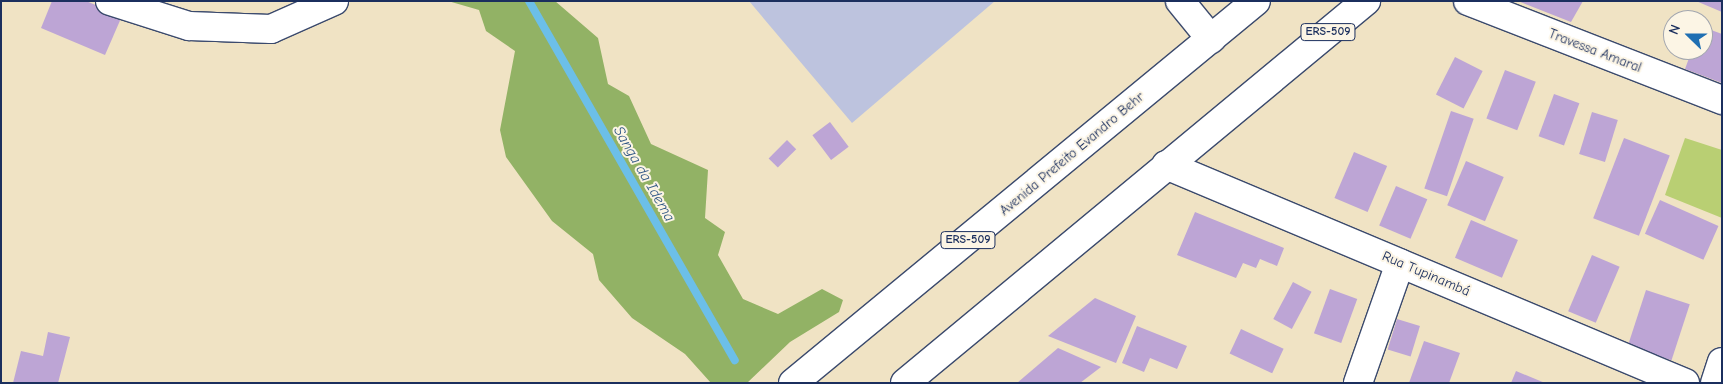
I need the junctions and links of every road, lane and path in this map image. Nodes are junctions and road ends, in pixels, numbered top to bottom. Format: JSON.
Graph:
{"nodes":[{"id":1,"x":110,"y":1,"type":"edge"},
{"id":2,"x":334,"y":1,"type":"edge"},
{"id":3,"x":1180,"y":1,"type":"edge"},
{"id":4,"x":1256,"y":1,"type":"edge"},
{"id":5,"x":1366,"y":1,"type":"edge"},
{"id":6,"x":1468,"y":1,"type":"edge"},
{"id":7,"x":1211,"y":39,"type":"junction"},
{"id":8,"x":1722,"y":100,"type":"edge"},
{"id":9,"x":1166,"y":165,"type":"junction"},
{"id":10,"x":1400,"y":263,"type":"junction"},
{"id":11,"x":1722,"y":362,"type":"edge"},
{"id":12,"x":794,"y":383,"type":"edge"},
{"id":13,"x":905,"y":383,"type":"edge"},
{"id":14,"x":1358,"y":383,"type":"edge"},
{"id":15,"x":1685,"y":383,"type":"edge"},
{"id":16,"x":1715,"y":383,"type":"edge"}],
"edges":[{"from":1,"to":2,"type":"main road"},
{"from":3,"to":7,"type":"main road"},
{"from":4,"to":7,"type":"main road","name":"Avenida Prefeito Evandro Behr","number":"ERS-509"},
{"from":5,"to":9,"type":"main road","number":"ERS-509"},
{"from":6,"to":8,"type":"main road","name":"Travessa Amaral"},
{"from":7,"to":12,"type":"main road","name":"Avenida Prefeito Evandro Behr","number":"ERS-509"},
{"from":9,"to":10,"type":"main road","name":"Rua Tupinambá"},
{"from":9,"to":13,"type":"main road","number":"ERS-509"},
{"from":10,"to":14,"type":"main road"},
{"from":10,"to":15,"type":"main road","name":"Rua Tupinambá"},
{"from":11,"to":16,"type":"main road"}]}
